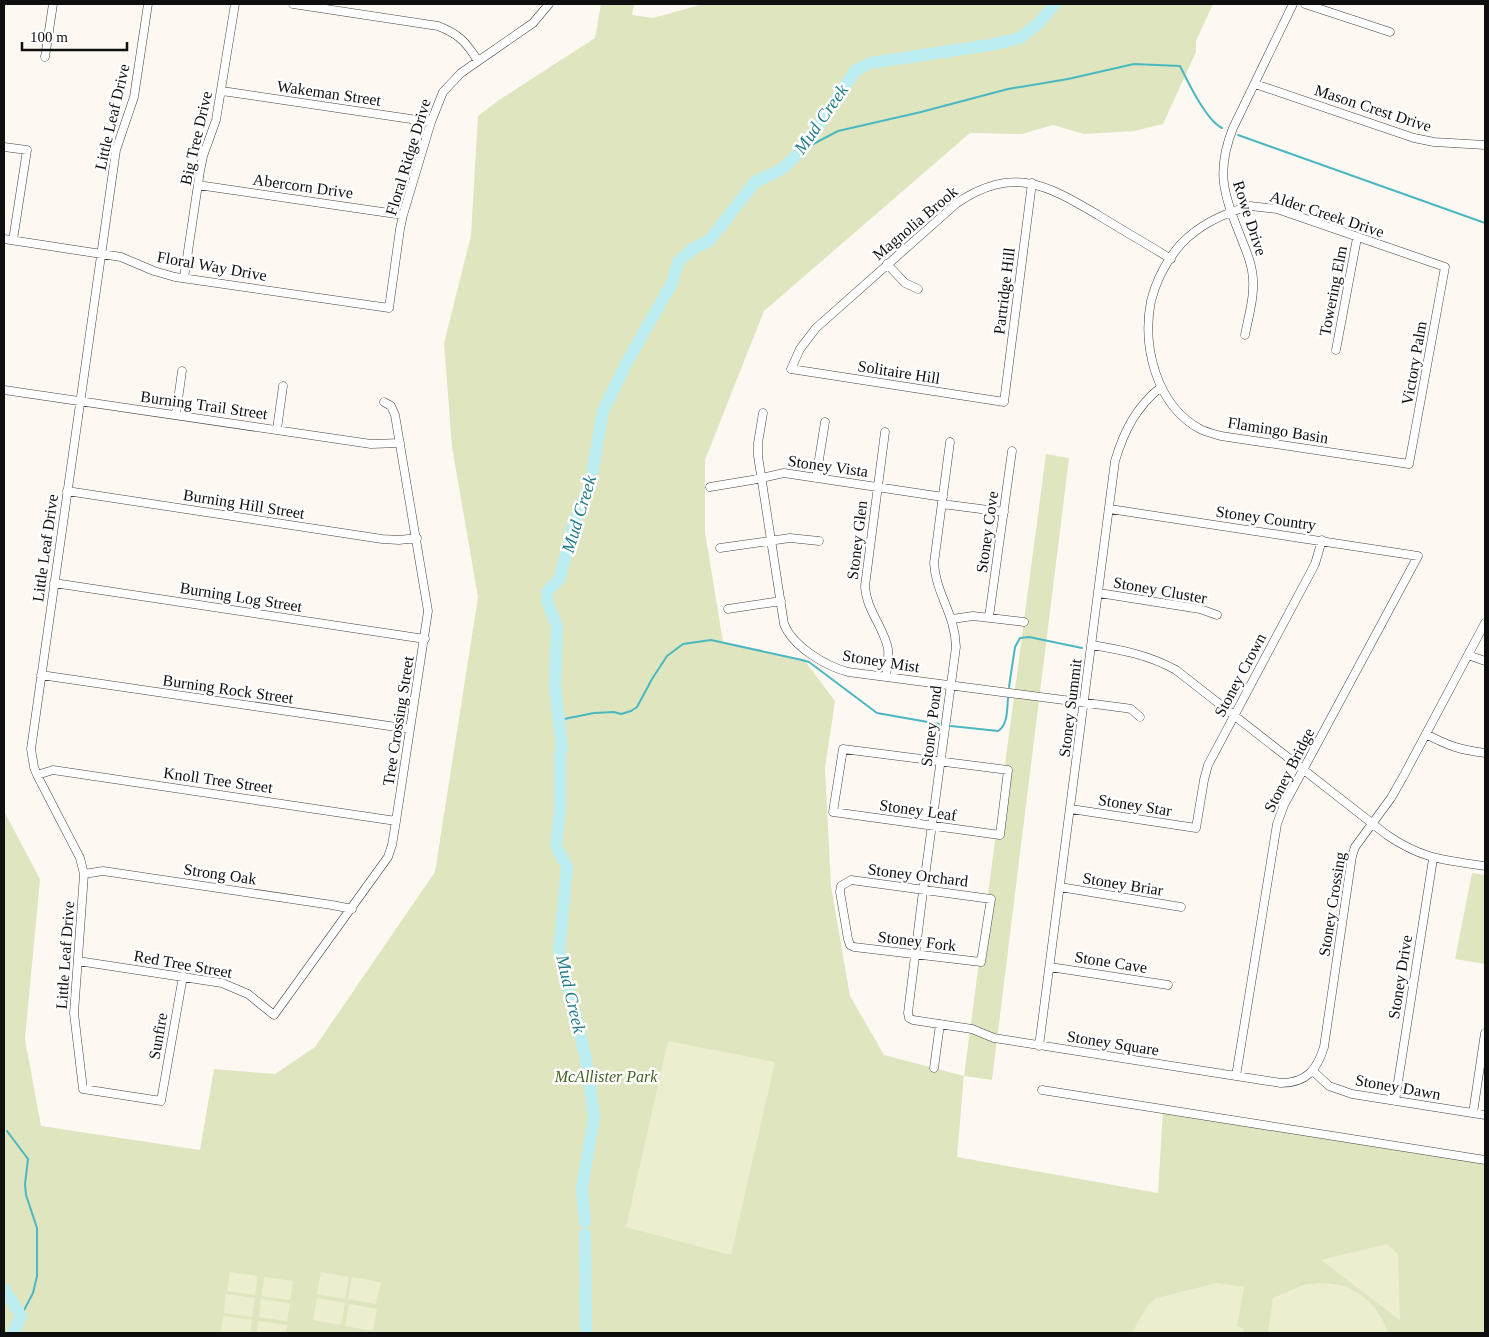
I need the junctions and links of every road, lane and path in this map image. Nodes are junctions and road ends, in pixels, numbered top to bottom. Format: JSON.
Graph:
{"nodes":[{"id":1,"x":53,"y":4,"type":"edge"},
{"id":2,"x":148,"y":4,"type":"edge"},
{"id":3,"x":235,"y":4,"type":"edge"},
{"id":4,"x":293,"y":4,"type":"edge"},
{"id":5,"x":549,"y":4,"type":"edge"},
{"id":6,"x":1292,"y":4,"type":"edge"},
{"id":7,"x":1305,"y":4,"type":"edge"},
{"id":8,"x":1390,"y":32,"type":"dead end"},
{"id":9,"x":45,"y":57,"type":"dead end"},
{"id":10,"x":478,"y":61,"type":"junction"},
{"id":11,"x":1255,"y":84,"type":"junction"},
{"id":12,"x":222,"y":91,"type":"junction"},
{"id":13,"x":431,"y":122,"type":"junction"},
{"id":14,"x":1485,"y":145,"type":"edge"},
{"id":15,"x":4,"y":147,"type":"edge"},
{"id":16,"x":1032,"y":184,"type":"junction"},
{"id":17,"x":198,"y":185,"type":"junction"},
{"id":18,"x":1231,"y":212,"type":"junction"},
{"id":19,"x":403,"y":215,"type":"junction"},
{"id":20,"x":1357,"y":238,"type":"junction"},
{"id":21,"x":4,"y":239,"type":"edge"},
{"id":22,"x":13,"y":240,"type":"junction"},
{"id":23,"x":101,"y":253,"type":"junction"},
{"id":24,"x":1171,"y":259,"type":"junction"},
{"id":25,"x":887,"y":264,"type":"junction"},
{"id":26,"x":1445,"y":267,"type":"joint"},
{"id":27,"x":184,"y":278,"type":"junction"},
{"id":28,"x":918,"y":289,"type":"dead end"},
{"id":29,"x":388,"y":308,"type":"joint"},
{"id":30,"x":1244,"y":335,"type":"dead end"},
{"id":31,"x":1336,"y":350,"type":"dead end"},
{"id":32,"x":791,"y":369,"type":"joint"},
{"id":33,"x":182,"y":371,"type":"dead end"},
{"id":34,"x":283,"y":386,"type":"dead end"},
{"id":35,"x":1161,"y":387,"type":"junction"},
{"id":36,"x":4,"y":390,"type":"edge"},
{"id":37,"x":80,"y":400,"type":"junction"},
{"id":38,"x":384,"y":402,"type":"dead end"},
{"id":39,"x":1004,"y":402,"type":"joint"},
{"id":40,"x":763,"y":413,"type":"dead end"},
{"id":41,"x":176,"y":414,"type":"junction"},
{"id":42,"x":825,"y":422,"type":"dead end"},
{"id":43,"x":277,"y":429,"type":"junction"},
{"id":44,"x":885,"y":432,"type":"dead end"},
{"id":45,"x":950,"y":442,"type":"dead end"},
{"id":46,"x":400,"y":443,"type":"junction"},
{"id":47,"x":1012,"y":451,"type":"dead end"},
{"id":48,"x":1409,"y":464,"type":"joint"},
{"id":49,"x":762,"y":478,"type":"junction"},
{"id":50,"x":816,"y":478,"type":"junction"},
{"id":51,"x":710,"y":487,"type":"dead end"},
{"id":52,"x":877,"y":487,"type":"junction"},
{"id":53,"x":67,"y":491,"type":"junction"},
{"id":54,"x":943,"y":500,"type":"junction"},
{"id":55,"x":1110,"y":508,"type":"junction"},
{"id":56,"x":1004,"y":512,"type":"junction"},
{"id":57,"x":417,"y":538,"type":"junction"},
{"id":58,"x":770,"y":540,"type":"junction"},
{"id":59,"x":1322,"y":540,"type":"junction"},
{"id":60,"x":819,"y":541,"type":"dead end"},
{"id":61,"x":720,"y":548,"type":"dead end"},
{"id":62,"x":1418,"y":556,"type":"joint"},
{"id":63,"x":54,"y":583,"type":"junction"},
{"id":64,"x":1099,"y":593,"type":"junction"},
{"id":65,"x":781,"y":602,"type":"junction"},
{"id":66,"x":728,"y":609,"type":"dead end"},
{"id":67,"x":1217,"y":615,"type":"dead end"},
{"id":68,"x":989,"y":617,"type":"junction"},
{"id":69,"x":952,"y":619,"type":"junction"},
{"id":70,"x":1024,"y":622,"type":"dead end"},
{"id":71,"x":1485,"y":623,"type":"edge"},
{"id":72,"x":425,"y":639,"type":"junction"},
{"id":73,"x":1092,"y":645,"type":"junction"},
{"id":74,"x":1468,"y":655,"type":"junction"},
{"id":75,"x":1485,"y":661,"type":"edge"},
{"id":76,"x":41,"y":675,"type":"junction"},
{"id":77,"x":886,"y":677,"type":"junction"},
{"id":78,"x":950,"y":685,"type":"junction"},
{"id":79,"x":1084,"y":702,"type":"junction"},
{"id":80,"x":1234,"y":716,"type":"junction"},
{"id":81,"x":1140,"y":717,"type":"dead end"},
{"id":82,"x":410,"y":729,"type":"junction"},
{"id":83,"x":1426,"y":734,"type":"junction"},
{"id":84,"x":1485,"y":753,"type":"edge"},
{"id":85,"x":941,"y":761,"type":"junction"},
{"id":86,"x":1303,"y":770,"type":"junction"},
{"id":87,"x":37,"y":775,"type":"junction"},
{"id":88,"x":1071,"y":809,"type":"junction"},
{"id":89,"x":396,"y":820,"type":"junction"},
{"id":90,"x":1371,"y":823,"type":"junction"},
{"id":91,"x":932,"y":827,"type":"junction"},
{"id":92,"x":1196,"y":828,"type":"joint"},
{"id":93,"x":1433,"y":858,"type":"junction"},
{"id":94,"x":1485,"y":866,"type":"edge"},
{"id":95,"x":84,"y":874,"type":"junction"},
{"id":96,"x":1060,"y":887,"type":"junction"},
{"id":97,"x":923,"y":890,"type":"junction"},
{"id":98,"x":1182,"y":907,"type":"dead end"},
{"id":99,"x":352,"y":909,"type":"junction"},
{"id":100,"x":850,"y":945,"type":"joint"},
{"id":101,"x":915,"y":955,"type":"junction"},
{"id":102,"x":78,"y":961,"type":"junction"},
{"id":103,"x":981,"y":962,"type":"joint"},
{"id":104,"x":1050,"y":967,"type":"junction"},
{"id":105,"x":183,"y":976,"type":"junction"},
{"id":106,"x":1168,"y":985,"type":"dead end"},
{"id":107,"x":274,"y":1015,"type":"joint"},
{"id":108,"x":909,"y":1018,"type":"joint"},
{"id":109,"x":940,"y":1024,"type":"junction"},
{"id":110,"x":1485,"y":1033,"type":"edge"},
{"id":111,"x":1039,"y":1046,"type":"junction"},
{"id":112,"x":934,"y":1068,"type":"dead end"},
{"id":113,"x":1313,"y":1071,"type":"junction"},
{"id":114,"x":1236,"y":1076,"type":"junction"},
{"id":115,"x":1042,"y":1090,"type":"dead end"},
{"id":116,"x":161,"y":1101,"type":"joint"},
{"id":117,"x":1395,"y":1101,"type":"junction"},
{"id":118,"x":1473,"y":1113,"type":"junction"},
{"id":119,"x":1485,"y":1115,"type":"edge"},
{"id":120,"x":1485,"y":1160,"type":"edge"}],
"edges":[{"from":1,"to":9,"type":"street"},
{"from":2,"to":23,"type":"street","name":"Little Leaf Drive"},
{"from":3,"to":12,"type":"street","name":"Big Tree Drive"},
{"from":4,"to":10,"type":"street"},
{"from":5,"to":10,"type":"street","name":"Floral Ridge Drive"},
{"from":6,"to":11,"type":"street","name":"Rowe Drive"},
{"from":7,"to":8,"type":"street"},
{"from":10,"to":13,"type":"street","name":"Floral Ridge Drive"},
{"from":11,"to":14,"type":"street","name":"Mason Crest Drive"},
{"from":11,"to":18,"type":"street","name":"Rowe Drive"},
{"from":12,"to":13,"type":"street","name":"Wakeman Street"},
{"from":12,"to":17,"type":"street","name":"Big Tree Drive"},
{"from":13,"to":19,"type":"street","name":"Floral Ridge Drive"},
{"from":15,"to":22,"type":"street"},
{"from":16,"to":24,"type":"street","name":"Magnolia Brook"},
{"from":16,"to":25,"type":"street","name":"Magnolia Brook"},
{"from":16,"to":39,"type":"street","name":"Partridge Hill"},
{"from":17,"to":19,"type":"street","name":"Abercorn Drive"},
{"from":17,"to":27,"type":"street","name":"Big Tree Drive"},
{"from":18,"to":20,"type":"street","name":"Alder Creek Drive"},
{"from":18,"to":24,"type":"street","name":"Alder Creek Drive"},
{"from":18,"to":30,"type":"street","name":"Rowe Drive"},
{"from":19,"to":29,"type":"street","name":"Floral Ridge Drive"},
{"from":20,"to":26,"type":"street","name":"Alder Creek Drive"},
{"from":20,"to":31,"type":"street","name":"Towering Elm"},
{"from":21,"to":22,"type":"street","name":"Floral Way Drive"},
{"from":22,"to":23,"type":"street","name":"Floral Way Drive"},
{"from":23,"to":27,"type":"street","name":"Floral Way Drive"},
{"from":23,"to":37,"type":"street","name":"Little Leaf Drive"},
{"from":24,"to":35,"type":"street","name":"Alder Creek Drive"},
{"from":25,"to":28,"type":"street"},
{"from":25,"to":32,"type":"street","name":"Magnolia Brook"},
{"from":26,"to":48,"type":"street","name":"Victory Palm"},
{"from":27,"to":29,"type":"street","name":"Floral Way Drive"},
{"from":32,"to":39,"type":"street","name":"Solitaire Hill"},
{"from":33,"to":41,"type":"street"},
{"from":34,"to":43,"type":"street"},
{"from":35,"to":48,"type":"street","name":"Flamingo Basin"},
{"from":35,"to":55,"type":"street","name":"Stoney Summit"},
{"from":36,"to":37,"type":"street","name":"Burning Trail Street"},
{"from":37,"to":41,"type":"street","name":"Burning Trail Street"},
{"from":37,"to":53,"type":"street","name":"Little Leaf Drive"},
{"from":38,"to":46,"type":"street","name":"Tree Crossing Street"},
{"from":40,"to":49,"type":"street","name":"Stoney Mist"},
{"from":41,"to":43,"type":"street","name":"Burning Trail Street"},
{"from":42,"to":50,"type":"street"},
{"from":43,"to":46,"type":"street","name":"Burning Trail Street"},
{"from":44,"to":52,"type":"street","name":"Stoney Glen"},
{"from":45,"to":54,"type":"street","name":"Stoney Pond"},
{"from":46,"to":57,"type":"street","name":"Tree Crossing Street"},
{"from":47,"to":56,"type":"street","name":"Stoney Cove"},
{"from":49,"to":50,"type":"street","name":"Stoney Vista"},
{"from":49,"to":51,"type":"street","name":"Stoney Vista"},
{"from":49,"to":58,"type":"street","name":"Stoney Mist"},
{"from":50,"to":52,"type":"street","name":"Stoney Vista"},
{"from":52,"to":54,"type":"street","name":"Stoney Vista"},
{"from":52,"to":77,"type":"street","name":"Stoney Glen"},
{"from":53,"to":57,"type":"street","name":"Burning Hill Street"},
{"from":53,"to":63,"type":"street","name":"Little Leaf Drive"},
{"from":54,"to":56,"type":"street","name":"Stoney Vista"},
{"from":54,"to":69,"type":"street","name":"Stoney Pond"},
{"from":55,"to":59,"type":"street","name":"Stoney Country"},
{"from":55,"to":64,"type":"street","name":"Stoney Summit"},
{"from":56,"to":68,"type":"street","name":"Stoney Cove"},
{"from":57,"to":72,"type":"street","name":"Tree Crossing Street"},
{"from":58,"to":60,"type":"street"},
{"from":58,"to":61,"type":"street"},
{"from":58,"to":65,"type":"street","name":"Stoney Mist"},
{"from":59,"to":62,"type":"street","name":"Stoney Country"},
{"from":59,"to":80,"type":"street","name":"Stoney Crown"},
{"from":62,"to":86,"type":"street","name":"Stoney Bridge"},
{"from":63,"to":72,"type":"street","name":"Burning Log Street"},
{"from":63,"to":76,"type":"street","name":"Little Leaf Drive"},
{"from":64,"to":67,"type":"street","name":"Stoney Cluster"},
{"from":64,"to":73,"type":"street","name":"Stoney Summit"},
{"from":65,"to":66,"type":"street"},
{"from":65,"to":77,"type":"street","name":"Stoney Mist"},
{"from":68,"to":69,"type":"street"},
{"from":68,"to":70,"type":"street"},
{"from":69,"to":78,"type":"street","name":"Stoney Pond"},
{"from":71,"to":74,"type":"street","name":"Stoney Crossing"},
{"from":72,"to":82,"type":"street","name":"Tree Crossing Street"},
{"from":73,"to":79,"type":"street","name":"Stoney Summit"},
{"from":73,"to":80,"type":"street"},
{"from":74,"to":75,"type":"street"},
{"from":74,"to":83,"type":"street","name":"Stoney Crossing"},
{"from":76,"to":82,"type":"street","name":"Burning Rock Street"},
{"from":76,"to":87,"type":"street","name":"Little Leaf Drive"},
{"from":77,"to":78,"type":"street","name":"Stoney Mist"},
{"from":78,"to":79,"type":"street","name":"Stoney Mist"},
{"from":78,"to":85,"type":"street","name":"Stoney Pond"},
{"from":79,"to":81,"type":"street","name":"Stoney Mist"},
{"from":79,"to":88,"type":"street","name":"Stoney Summit"},
{"from":80,"to":86,"type":"street"},
{"from":80,"to":92,"type":"street","name":"Stoney Crown"},
{"from":82,"to":89,"type":"street","name":"Tree Crossing Street"},
{"from":83,"to":84,"type":"street"},
{"from":83,"to":90,"type":"street","name":"Stoney Crossing"},
{"from":85,"to":91,"type":"street","name":"Stoney Pond"},
{"from":85,"to":91,"type":"street","name":"Stoney Leaf"},
{"from":85,"to":91,"type":"street","name":"Stoney Leaf"},
{"from":86,"to":90,"type":"street"},
{"from":86,"to":114,"type":"street","name":"Stoney Bridge"},
{"from":87,"to":89,"type":"street","name":"Knoll Tree Street"},
{"from":87,"to":95,"type":"street","name":"Little Leaf Drive"},
{"from":88,"to":92,"type":"street","name":"Stoney Star"},
{"from":88,"to":96,"type":"street","name":"Stoney Summit"},
{"from":89,"to":99,"type":"street","name":"Tree Crossing Street"},
{"from":90,"to":93,"type":"street"},
{"from":90,"to":113,"type":"street","name":"Stoney Crossing"},
{"from":91,"to":97,"type":"street","name":"Stoney Pond"},
{"from":93,"to":94,"type":"street"},
{"from":93,"to":117,"type":"street","name":"Stoney Drive"},
{"from":95,"to":99,"type":"street","name":"Strong Oak"},
{"from":95,"to":102,"type":"street","name":"Little Leaf Drive"},
{"from":96,"to":98,"type":"street","name":"Stoney Briar"},
{"from":96,"to":104,"type":"street","name":"Stoney Summit"},
{"from":97,"to":100,"type":"street","name":"Stoney Orchard"},
{"from":97,"to":101,"type":"street","name":"Stoney Pond"},
{"from":97,"to":103,"type":"street","name":"Stoney Orchard"},
{"from":99,"to":107,"type":"street","name":"Tree Crossing Street"},
{"from":100,"to":101,"type":"street","name":"Stoney Fork"},
{"from":101,"to":103,"type":"street","name":"Stoney Fork"},
{"from":101,"to":108,"type":"street","name":"Stoney Pond"},
{"from":102,"to":105,"type":"street","name":"Red Tree Street"},
{"from":102,"to":116,"type":"street","name":"Little Leaf Drive"},
{"from":104,"to":106,"type":"street","name":"Stone Cave"},
{"from":104,"to":111,"type":"street","name":"Stoney Summit"},
{"from":105,"to":107,"type":"street","name":"Red Tree Street"},
{"from":105,"to":116,"type":"street","name":"Sunfire"},
{"from":108,"to":109,"type":"street","name":"Stoney Square"},
{"from":109,"to":111,"type":"street","name":"Stoney Square"},
{"from":109,"to":112,"type":"street"},
{"from":110,"to":118,"type":"street"},
{"from":111,"to":114,"type":"street","name":"Stoney Square"},
{"from":113,"to":114,"type":"street","name":"Stoney Square"},
{"from":113,"to":117,"type":"street","name":"Stoney Dawn"},
{"from":115,"to":120,"type":"street"},
{"from":117,"to":118,"type":"street","name":"Stoney Dawn"},
{"from":118,"to":119,"type":"street","name":"Stoney Dawn"}]}
